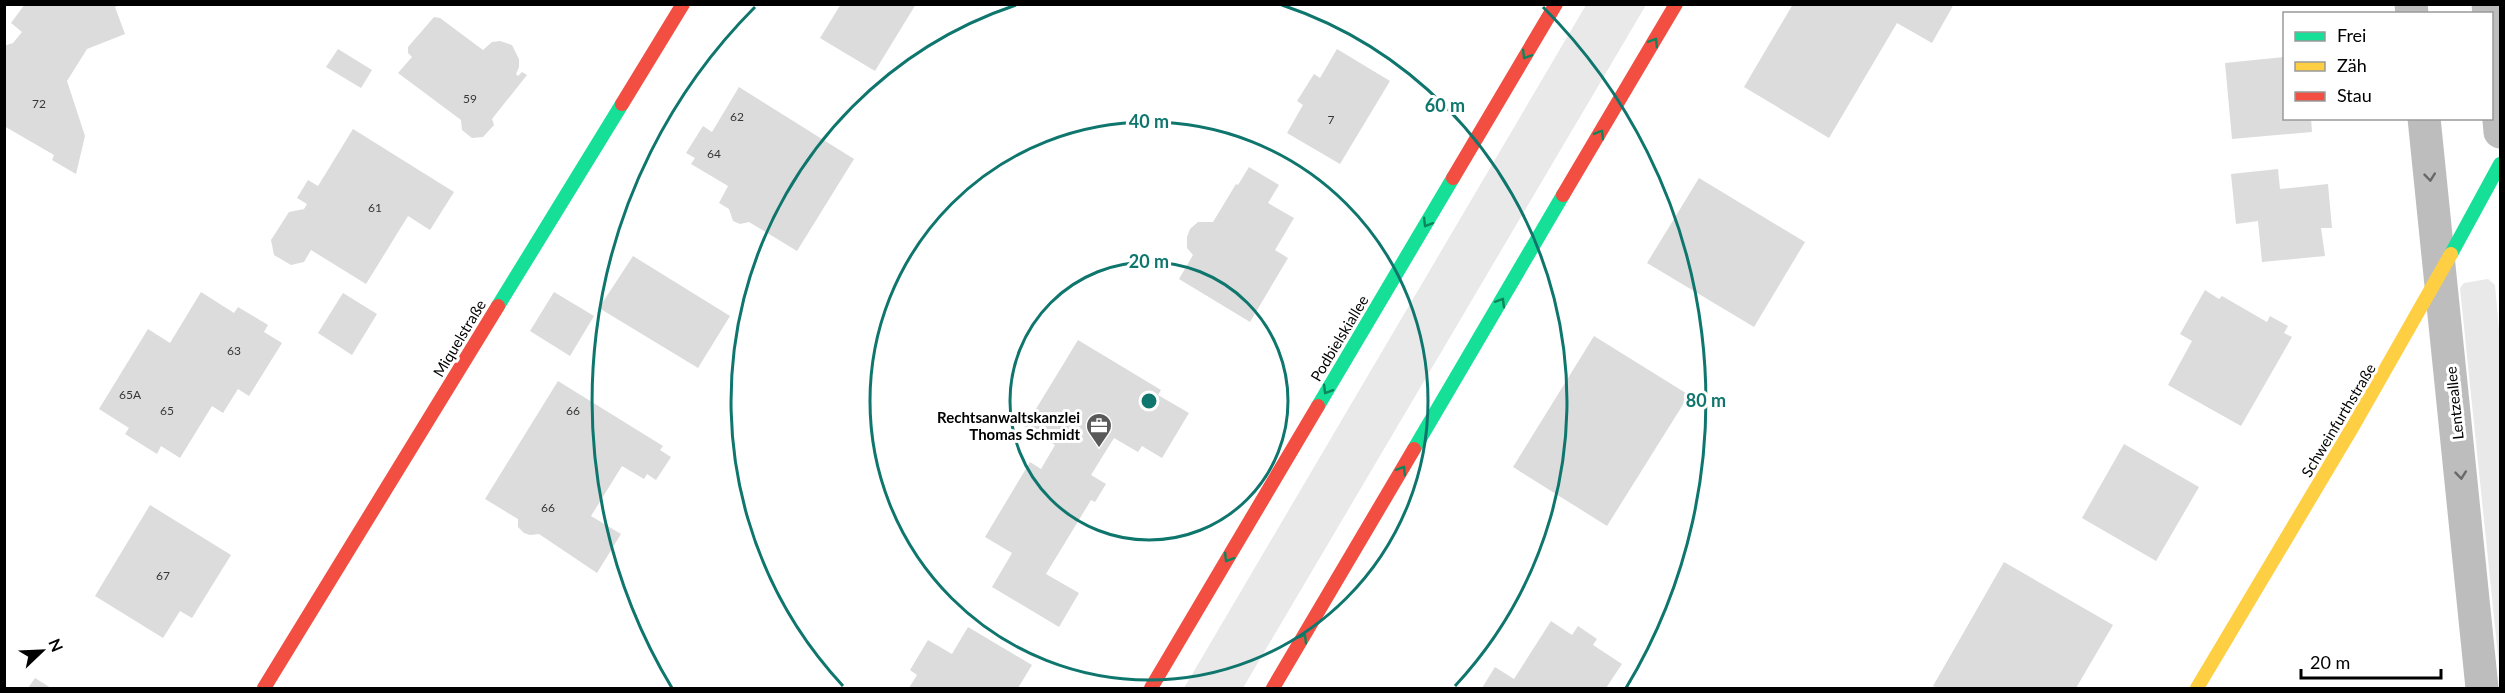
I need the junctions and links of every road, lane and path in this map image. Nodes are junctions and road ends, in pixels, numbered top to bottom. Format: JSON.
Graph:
{"nodes":[{"id":1,"x":683,"y":4,"type":"edge"},
{"id":2,"x":1556,"y":4,"type":"edge"},
{"id":3,"x":1676,"y":4,"type":"edge"},
{"id":4,"x":2493,"y":51,"type":"edge"},
{"id":5,"x":2424,"y":120,"type":"edge"},
{"id":6,"x":2500,"y":132,"type":"edge"},
{"id":7,"x":2500,"y":164,"type":"edge"},
{"id":8,"x":2441,"y":276,"type":"junction"},
{"id":9,"x":264,"y":688,"type":"edge"},
{"id":10,"x":1151,"y":688,"type":"edge"},
{"id":11,"x":1273,"y":688,"type":"edge"},
{"id":12,"x":2197,"y":688,"type":"edge"},
{"id":13,"x":2482,"y":688,"type":"edge"}],
"edges":[{"from":1,"to":9,"type":"street","name":"Miquelstraße"},
{"from":2,"to":10,"type":"street","name":"Podbielskiallee","one_way":true},
{"from":11,"to":3,"type":"street","one_way":true},
{"from":4,"to":6,"type":"street"},
{"from":5,"to":8,"type":"street","name":"Lentzeallee","one_way":true},
{"from":7,"to":8,"type":"street","name":"Schweinfurthstraße"},
{"from":8,"to":12,"type":"street","name":"Schweinfurthstraße"},
{"from":8,"to":13,"type":"street","name":"Lentzeallee","one_way":true}]}
